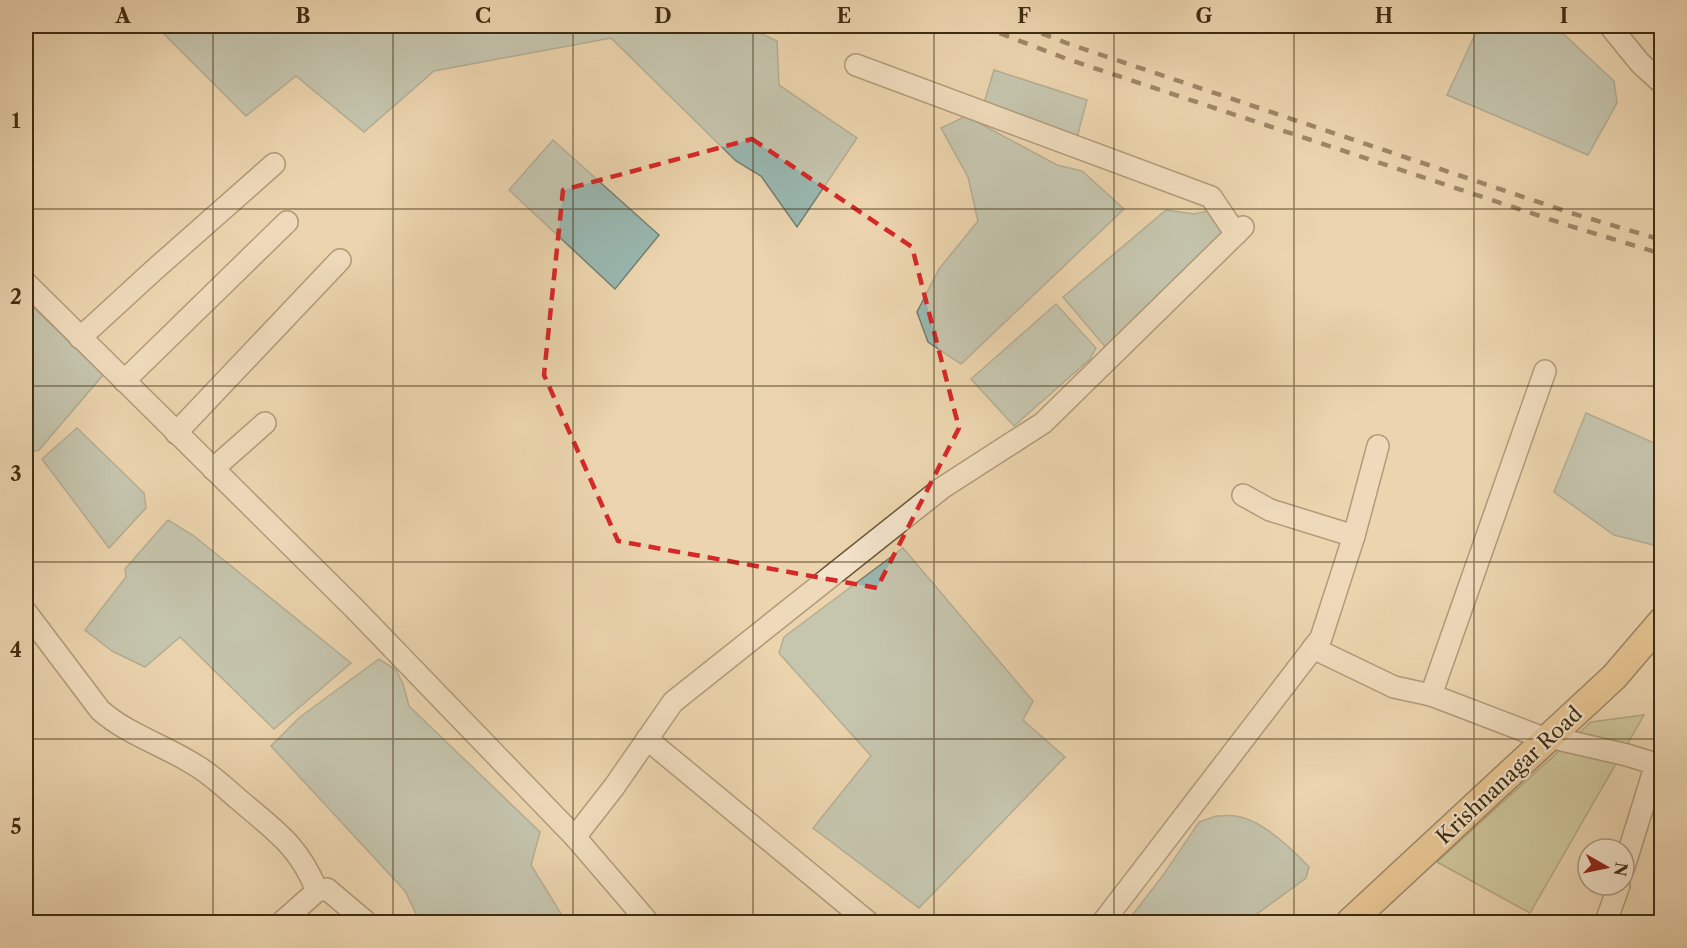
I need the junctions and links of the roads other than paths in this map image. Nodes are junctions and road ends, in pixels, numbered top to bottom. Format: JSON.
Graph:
{"nodes":[{"id":1,"x":1610,"y":26,"type":"edge"},
{"id":2,"x":856,"y":65,"type":"dead end"},
{"id":3,"x":1662,"y":83,"type":"edge"},
{"id":4,"x":274,"y":164,"type":"dead end"},
{"id":5,"x":287,"y":222,"type":"dead end"},
{"id":6,"x":340,"y":260,"type":"dead end"},
{"id":7,"x":26,"y":283,"type":"edge"},
{"id":8,"x":80,"y":338,"type":"junction"},
{"id":9,"x":1545,"y":371,"type":"dead end"},
{"id":10,"x":124,"y":381,"type":"junction"},
{"id":11,"x":265,"y":423,"type":"dead end"},
{"id":12,"x":176,"y":432,"type":"junction"},
{"id":13,"x":1378,"y":446,"type":"dead end"},
{"id":14,"x":213,"y":469,"type":"junction"},
{"id":15,"x":1243,"y":495,"type":"dead end"},
{"id":16,"x":1354,"y":536,"type":"junction"},
{"id":17,"x":26,"y":612,"type":"edge"},
{"id":18,"x":1662,"y":621,"type":"edge"},
{"id":19,"x":1313,"y":648,"type":"junction"},
{"id":20,"x":1431,"y":695,"type":"junction"},
{"id":21,"x":1549,"y":737,"type":"junction"},
{"id":22,"x":647,"y":739,"type":"junction"},
{"id":23,"x":1659,"y":765,"type":"edge"},
{"id":24,"x":575,"y":837,"type":"junction"},
{"id":25,"x":1634,"y":837,"type":"edge"},
{"id":26,"x":317,"y":891,"type":"junction"},
{"id":27,"x":1615,"y":897,"type":"edge"},
{"id":28,"x":282,"y":922,"type":"edge"},
{"id":29,"x":366,"y":922,"type":"edge"},
{"id":30,"x":648,"y":922,"type":"edge"},
{"id":31,"x":868,"y":922,"type":"edge"},
{"id":32,"x":1103,"y":922,"type":"edge"},
{"id":33,"x":1350,"y":922,"type":"edge"},
{"id":34,"x":1606,"y":922,"type":"edge"}],
"edges":[{"from":1,"to":3,"type":"street"},
{"from":2,"to":22,"type":"street"},
{"from":4,"to":8,"type":"street"},
{"from":5,"to":10,"type":"street"},
{"from":6,"to":12,"type":"street"},
{"from":7,"to":8,"type":"street"},
{"from":8,"to":10,"type":"street"},
{"from":9,"to":20,"type":"street"},
{"from":10,"to":12,"type":"street"},
{"from":11,"to":14,"type":"street"},
{"from":12,"to":14,"type":"street"},
{"from":13,"to":16,"type":"street"},
{"from":14,"to":24,"type":"street"},
{"from":15,"to":16,"type":"street"},
{"from":16,"to":19,"type":"street"},
{"from":17,"to":26,"type":"street"},
{"from":18,"to":21,"type":"main road","name":"Krishnanagar Road"},
{"from":19,"to":20,"type":"street"},
{"from":19,"to":32,"type":"street"},
{"from":20,"to":21,"type":"street"},
{"from":21,"to":23,"type":"street"},
{"from":21,"to":33,"type":"main road","name":"Krishnanagar Road"},
{"from":22,"to":24,"type":"street"},
{"from":22,"to":31,"type":"street"},
{"from":23,"to":25,"type":"street"},
{"from":24,"to":30,"type":"street"},
{"from":26,"to":28,"type":"street"},
{"from":26,"to":29,"type":"street"},
{"from":27,"to":34,"type":"street"}]}
